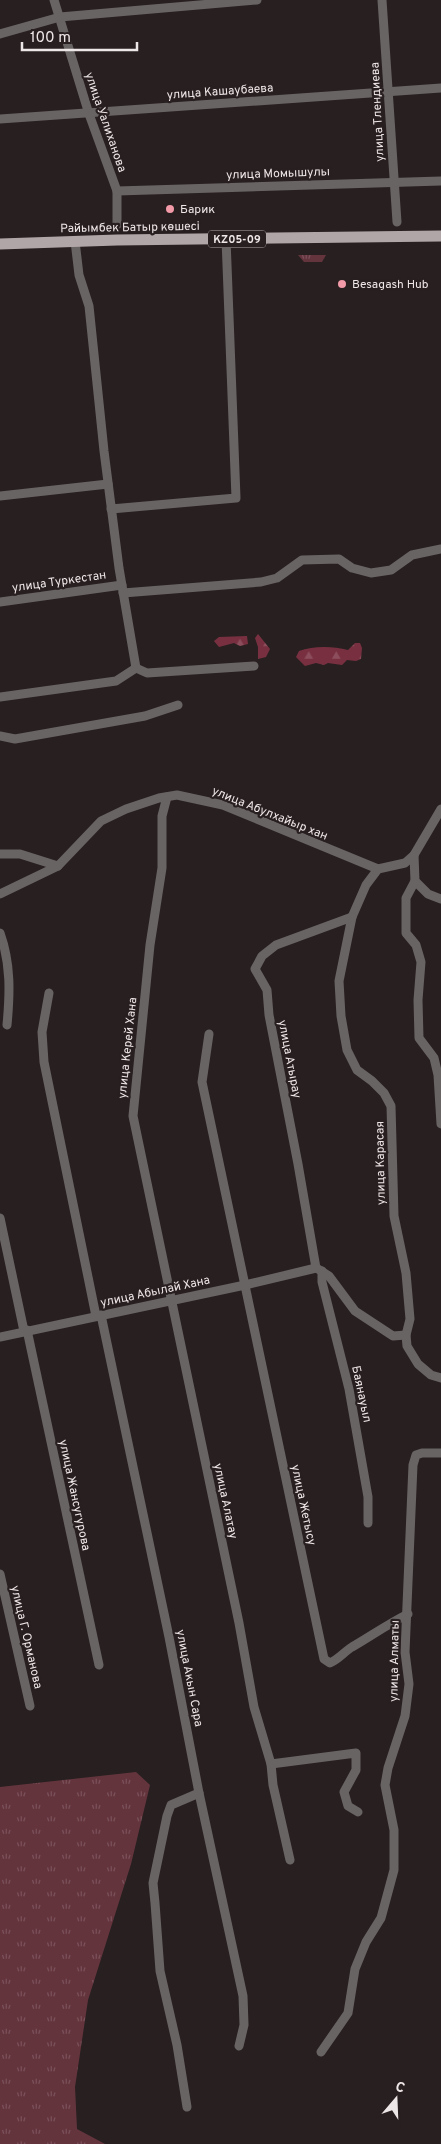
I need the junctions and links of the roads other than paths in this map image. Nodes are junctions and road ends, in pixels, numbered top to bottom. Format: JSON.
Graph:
{"nodes":[{"id":1,"x":54,"y":0,"type":"edge"},
{"id":2,"x":257,"y":0,"type":"edge"},
{"id":3,"x":382,"y":0,"type":"edge"},
{"id":4,"x":60,"y":17,"type":"junction"},
{"id":5,"x":0,"y":34,"type":"edge"},
{"id":6,"x":441,"y":88,"type":"edge"},
{"id":7,"x":389,"y":91,"type":"junction"},
{"id":8,"x":89,"y":114,"type":"junction"},
{"id":9,"x":0,"y":119,"type":"edge"},
{"id":10,"x":441,"y":181,"type":"edge"},
{"id":11,"x":393,"y":182,"type":"junction"},
{"id":12,"x":117,"y":191,"type":"junction"},
{"id":13,"x":397,"y":222,"type":"dead end"},
{"id":14,"x":117,"y":225,"type":"dead end"},
{"id":15,"x":441,"y":236,"type":"edge"},
{"id":16,"x":226,"y":239,"type":"junction"},
{"id":17,"x":75,"y":241,"type":"junction"},
{"id":18,"x":0,"y":244,"type":"edge"},
{"id":19,"x":108,"y":484,"type":"junction"},
{"id":20,"x":0,"y":496,"type":"edge"},
{"id":21,"x":111,"y":509,"type":"junction"},
{"id":22,"x":441,"y":549,"type":"edge"},
{"id":23,"x":122,"y":589,"type":"junction"},
{"id":24,"x":0,"y":602,"type":"edge"},
{"id":25,"x":254,"y":666,"type":"dead end"},
{"id":26,"x":136,"y":668,"type":"junction"},
{"id":27,"x":0,"y":697,"type":"edge"},
{"id":28,"x":178,"y":705,"type":"dead end"},
{"id":29,"x":0,"y":736,"type":"edge"},
{"id":30,"x":167,"y":797,"type":"junction"},
{"id":31,"x":441,"y":809,"type":"edge"},
{"id":32,"x":0,"y":854,"type":"edge"},
{"id":33,"x":414,"y":855,"type":"junction"},
{"id":34,"x":58,"y":866,"type":"junction"},
{"id":35,"x":378,"y":869,"type":"junction"},
{"id":36,"x":415,"y":881,"type":"junction"},
{"id":37,"x":0,"y":894,"type":"edge"},
{"id":38,"x":441,"y":899,"type":"edge"},
{"id":39,"x":352,"y":917,"type":"junction"},
{"id":40,"x":0,"y":934,"type":"edge"},
{"id":41,"x":49,"y":993,"type":"dead end"},
{"id":42,"x":7,"y":1025,"type":"dead end"},
{"id":43,"x":209,"y":1034,"type":"dead end"},
{"id":44,"x":441,"y":1124,"type":"edge"},
{"id":45,"x":0,"y":1218,"type":"edge"},
{"id":46,"x":319,"y":1269,"type":"junction"},
{"id":47,"x":245,"y":1285,"type":"junction"},
{"id":48,"x":170,"y":1301,"type":"junction"},
{"id":49,"x":99,"y":1316,"type":"junction"},
{"id":50,"x":26,"y":1331,"type":"junction"},
{"id":51,"x":406,"y":1335,"type":"junction"},
{"id":52,"x":0,"y":1337,"type":"edge"},
{"id":53,"x":441,"y":1378,"type":"edge"},
{"id":54,"x":441,"y":1453,"type":"edge"},
{"id":55,"x":368,"y":1523,"type":"dead end"},
{"id":56,"x":0,"y":1574,"type":"edge"},
{"id":57,"x":408,"y":1614,"type":"junction"},
{"id":58,"x":99,"y":1665,"type":"dead end"},
{"id":59,"x":30,"y":1706,"type":"dead end"},
{"id":60,"x":271,"y":1764,"type":"junction"},
{"id":61,"x":199,"y":1794,"type":"junction"},
{"id":62,"x":358,"y":1812,"type":"dead end"},
{"id":63,"x":290,"y":1860,"type":"dead end"},
{"id":64,"x":240,"y":2046,"type":"dead end"},
{"id":65,"x":321,"y":2052,"type":"dead end"},
{"id":66,"x":187,"y":2106,"type":"dead end"}],
"edges":[{"from":1,"to":4,"type":"street","name":"улица Уалиханова"},
{"from":2,"to":4,"type":"street"},
{"from":3,"to":7,"type":"street","name":"улица Тлендиева"},
{"from":4,"to":5,"type":"street"},
{"from":4,"to":8,"type":"street","name":"улица Уалиханова"},
{"from":6,"to":7,"type":"street","name":"улица Кашаубаева"},
{"from":7,"to":8,"type":"street","name":"улица Кашаубаева"},
{"from":7,"to":11,"type":"street","name":"улица Тлендиева"},
{"from":8,"to":9,"type":"street","name":"улица Кашаубаева"},
{"from":8,"to":12,"type":"street","name":"улица Уалиханова"},
{"from":10,"to":11,"type":"street","name":"улица Момышулы"},
{"from":11,"to":12,"type":"street","name":"улица Момышулы"},
{"from":11,"to":13,"type":"street","name":"улица Тлендиева"},
{"from":12,"to":14,"type":"street","name":"улица Уалиханова"},
{"from":15,"to":16,"type":"main road","name":"Райымбек Батыр көшесі","number":"KZ05-09"},
{"from":16,"to":17,"type":"main road","name":"Райымбек Батыр көшесі","number":"KZ05-09"},
{"from":16,"to":21,"type":"street"},
{"from":17,"to":18,"type":"main road","name":"Райымбек Батыр көшесі","number":"KZ05-09"},
{"from":17,"to":19,"type":"street"},
{"from":19,"to":20,"type":"street"},
{"from":19,"to":21,"type":"street"},
{"from":21,"to":23,"type":"street"},
{"from":22,"to":23,"type":"street","name":"улица Туркестан"},
{"from":23,"to":24,"type":"street","name":"улица Туркестан"},
{"from":23,"to":26,"type":"street"},
{"from":25,"to":26,"type":"street"},
{"from":26,"to":27,"type":"street"},
{"from":28,"to":29,"type":"street"},
{"from":30,"to":34,"type":"street","name":"улица Абулхайыр хан"},
{"from":30,"to":35,"type":"street","name":"улица Абулхайыр хан"},
{"from":30,"to":48,"type":"street","name":"улица Керей Хана"},
{"from":31,"to":33,"type":"street"},
{"from":32,"to":34,"type":"street"},
{"from":33,"to":35,"type":"street"},
{"from":33,"to":36,"type":"street"},
{"from":34,"to":37,"type":"street","name":"улица Абулхайыр хан"},
{"from":35,"to":39,"type":"street","name":"улица Карасая"},
{"from":36,"to":38,"type":"street"},
{"from":36,"to":44,"type":"street"},
{"from":39,"to":46,"type":"street","name":"улица Атырау"},
{"from":39,"to":51,"type":"street","name":"улица Карасая"},
{"from":40,"to":42,"type":"street"},
{"from":41,"to":49,"type":"street","name":"улица Акын Сара"},
{"from":43,"to":47,"type":"street"},
{"from":45,"to":50,"type":"street","name":"улица Жансугурова"},
{"from":46,"to":47,"type":"street","name":"улица Абылай Хана"},
{"from":46,"to":51,"type":"street"},
{"from":46,"to":55,"type":"street","name":"Баянауыл"},
{"from":47,"to":48,"type":"street","name":"улица Абылай Хана"},
{"from":47,"to":57,"type":"street","name":"улица Жетысу"},
{"from":48,"to":49,"type":"street","name":"улица Абылай Хана"},
{"from":48,"to":60,"type":"street","name":"улица Алатау"},
{"from":49,"to":50,"type":"street","name":"улица Абылай Хана"},
{"from":49,"to":61,"type":"street","name":"улица Акын Сара"},
{"from":50,"to":52,"type":"street","name":"улица Абылай Хана"},
{"from":50,"to":58,"type":"street","name":"улица Жансугурова"},
{"from":51,"to":53,"type":"street"},
{"from":54,"to":57,"type":"street","name":"улица Алматы"},
{"from":56,"to":59,"type":"street","name":"улица Г. Орманова"},
{"from":57,"to":65,"type":"street","name":"улица Алматы"},
{"from":60,"to":62,"type":"street"},
{"from":60,"to":63,"type":"street","name":"улица Алатау"},
{"from":61,"to":64,"type":"street","name":"улица Акын Сара"},
{"from":61,"to":66,"type":"street"}]}
